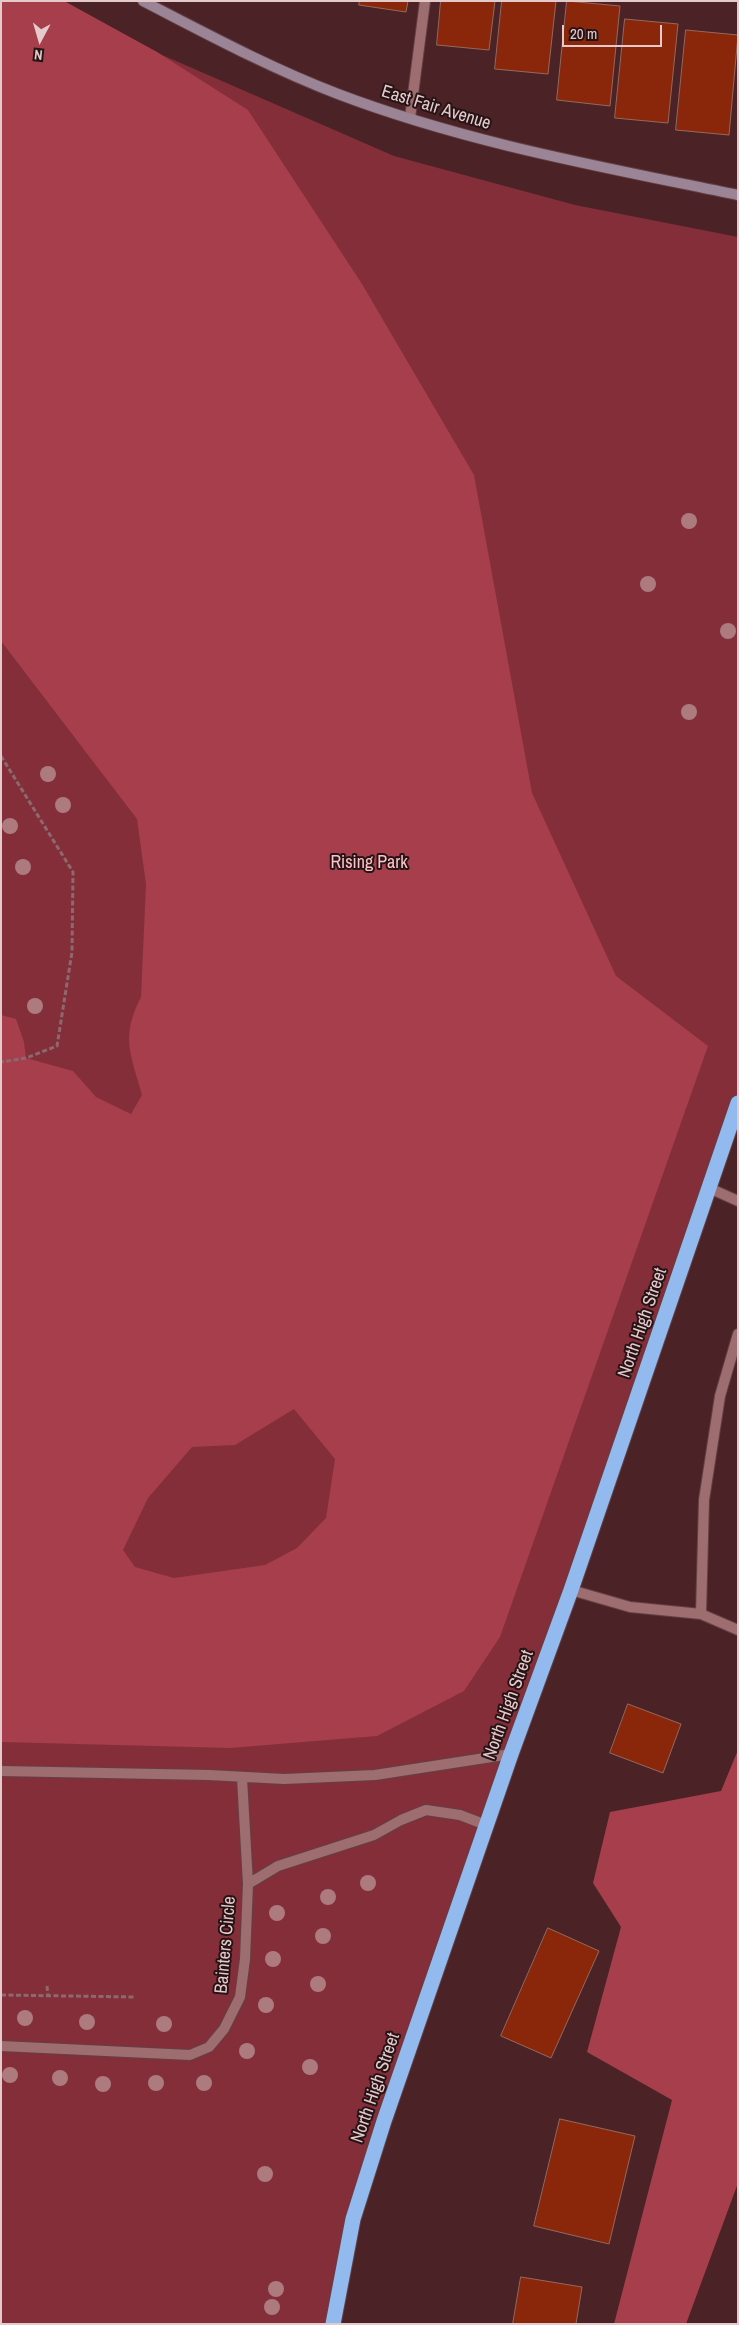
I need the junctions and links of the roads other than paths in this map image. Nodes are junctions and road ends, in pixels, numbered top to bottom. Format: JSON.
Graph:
{"nodes":[{"id":1,"x":143,"y":1,"type":"edge"},
{"id":2,"x":425,"y":1,"type":"edge"},
{"id":3,"x":410,"y":118,"type":"junction"},
{"id":4,"x":738,"y":195,"type":"edge"},
{"id":5,"x":738,"y":1103,"type":"edge"},
{"id":6,"x":709,"y":1188,"type":"junction"},
{"id":7,"x":738,"y":1200,"type":"edge"},
{"id":8,"x":738,"y":1334,"type":"edge"},
{"id":9,"x":570,"y":1590,"type":"junction"},
{"id":10,"x":701,"y":1614,"type":"junction"},
{"id":11,"x":738,"y":1630,"type":"edge"},
{"id":12,"x":511,"y":1754,"type":"junction"},
{"id":13,"x":1,"y":1771,"type":"edge"},
{"id":14,"x":242,"y":1778,"type":"junction"},
{"id":15,"x":486,"y":1825,"type":"junction"},
{"id":16,"x":248,"y":1884,"type":"junction"},
{"id":17,"x":1,"y":2046,"type":"edge"},
{"id":18,"x":333,"y":2324,"type":"edge"}],
"edges":[{"from":1,"to":3,"type":"main road","name":"East Fair Avenue"},
{"from":2,"to":3,"type":"lane"},
{"from":3,"to":4,"type":"main road","name":"East Fair Avenue"},
{"from":5,"to":6,"type":"highway","name":"North High Street"},
{"from":6,"to":7,"type":"lane"},
{"from":6,"to":9,"type":"highway","name":"North High Street"},
{"from":8,"to":10,"type":"lane"},
{"from":9,"to":10,"type":"lane"},
{"from":9,"to":12,"type":"highway","name":"North High Street"},
{"from":10,"to":11,"type":"lane"},
{"from":12,"to":14,"type":"lane"},
{"from":12,"to":15,"type":"highway","name":"North High Street"},
{"from":13,"to":14,"type":"lane"},
{"from":14,"to":16,"type":"lane"},
{"from":15,"to":16,"type":"lane","name":"Bainters Circle"},
{"from":15,"to":18,"type":"highway","name":"North High Street"},
{"from":16,"to":17,"type":"lane","name":"Bainters Circle"}]}
